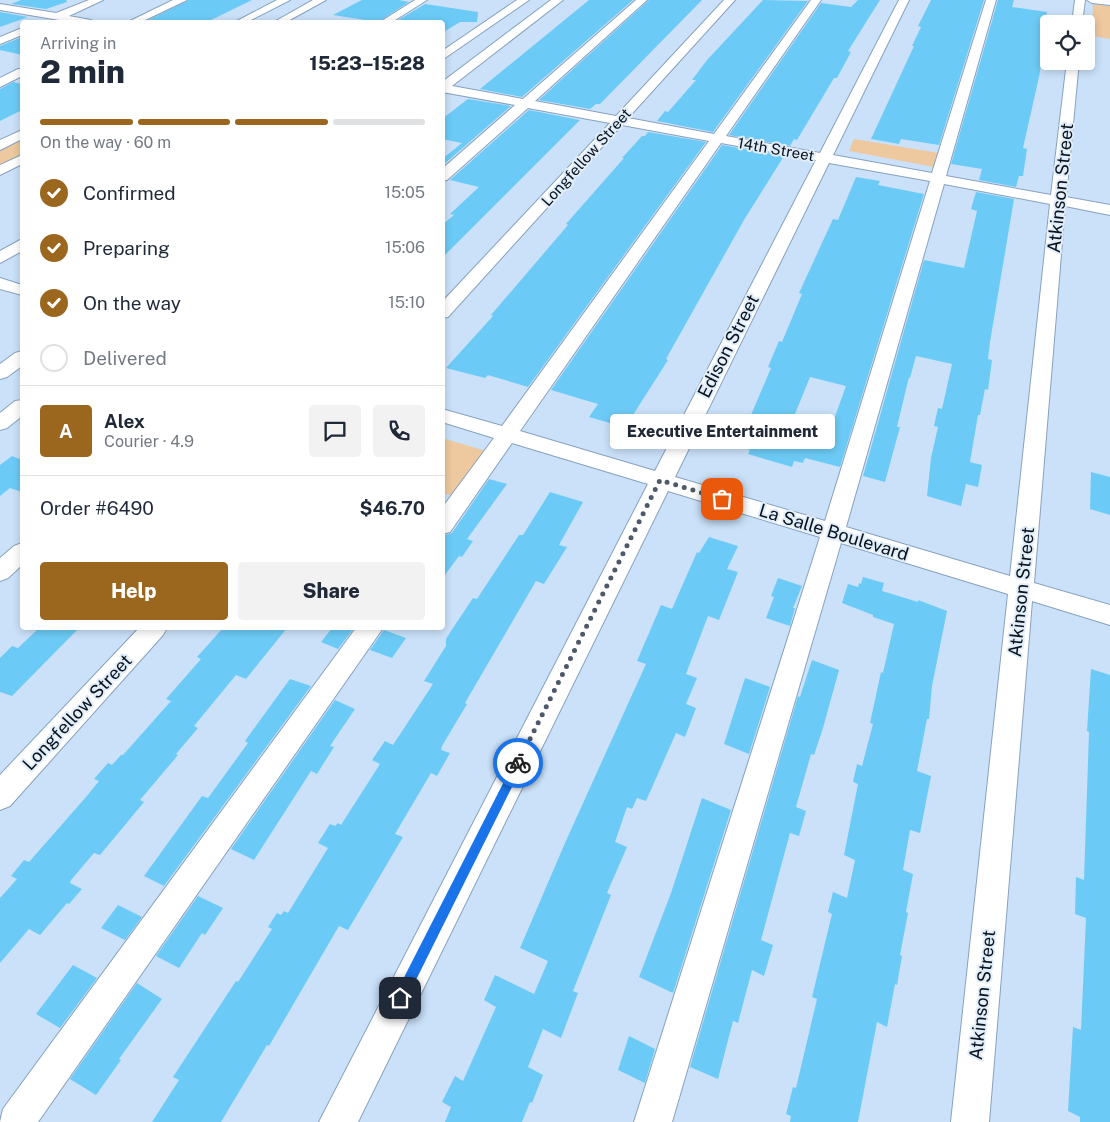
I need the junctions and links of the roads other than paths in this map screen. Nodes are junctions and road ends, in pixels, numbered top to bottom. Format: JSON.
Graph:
{"nodes":[{"id":1,"x":18,"y":0,"type":"edge"},
{"id":2,"x":98,"y":0,"type":"edge"},
{"id":3,"x":182,"y":0,"type":"edge"},
{"id":4,"x":285,"y":0,"type":"edge"},
{"id":5,"x":321,"y":0,"type":"edge"},
{"id":6,"x":422,"y":0,"type":"edge"},
{"id":7,"x":524,"y":0,"type":"edge"},
{"id":8,"x":642,"y":0,"type":"edge"},
{"id":9,"x":730,"y":0,"type":"edge"},
{"id":10,"x":816,"y":0,"type":"edge"},
{"id":11,"x":904,"y":0,"type":"edge"},
{"id":12,"x":991,"y":0,"type":"edge"},
{"id":13,"x":1080,"y":0,"type":"edge"},
{"id":14,"x":1092,"y":0,"type":"edge"},
{"id":15,"x":555,"y":2,"type":"edge"},
{"id":16,"x":1110,"y":2,"type":"edge"},
{"id":17,"x":0,"y":7,"type":"edge"},
{"id":18,"x":1078,"y":15,"type":"edge"},
{"id":19,"x":56,"y":17,"type":"junction"},
{"id":20,"x":49,"y":20,"type":"edge"},
{"id":21,"x":75,"y":20,"type":"edge"},
{"id":22,"x":137,"y":20,"type":"edge"},
{"id":23,"x":244,"y":20,"type":"edge"},
{"id":24,"x":283,"y":20,"type":"edge"},
{"id":25,"x":388,"y":20,"type":"edge"},
{"id":26,"x":20,"y":32,"type":"edge"},
{"id":27,"x":0,"y":41,"type":"edge"},
{"id":28,"x":445,"y":55,"type":"edge"},
{"id":29,"x":1072,"y":70,"type":"edge"},
{"id":30,"x":20,"y":73,"type":"edge"},
{"id":31,"x":0,"y":83,"type":"edge"},
{"id":32,"x":445,"y":86,"type":"edge"},
{"id":33,"x":445,"y":89,"type":"edge"},
{"id":34,"x":526,"y":104,"type":"junction"},
{"id":35,"x":619,"y":121,"type":"junction"},
{"id":36,"x":20,"y":135,"type":"edge"},
{"id":37,"x":717,"y":138,"type":"junction"},
{"id":38,"x":0,"y":146,"type":"edge"},
{"id":39,"x":824,"y":158,"type":"junction"},
{"id":40,"x":20,"y":160,"type":"edge"},
{"id":41,"x":0,"y":171,"type":"edge"},
{"id":42,"x":445,"y":174,"type":"edge"},
{"id":43,"x":937,"y":178,"type":"junction"},
{"id":44,"x":1058,"y":200,"type":"junction"},
{"id":45,"x":1110,"y":210,"type":"edge"},
{"id":46,"x":20,"y":245,"type":"edge"},
{"id":47,"x":0,"y":258,"type":"edge"},
{"id":48,"x":0,"y":283,"type":"edge"},
{"id":49,"x":20,"y":289,"type":"edge"},
{"id":50,"x":445,"y":310,"type":"edge"},
{"id":51,"x":20,"y":358,"type":"edge"},
{"id":52,"x":0,"y":373,"type":"edge"},
{"id":53,"x":20,"y":408,"type":"edge"},
{"id":54,"x":445,"y":416,"type":"edge"},
{"id":55,"x":0,"y":423,"type":"edge"},
{"id":56,"x":507,"y":435,"type":"junction"},
{"id":57,"x":660,"y":480,"type":"junction"},
{"id":58,"x":445,"y":522,"type":"edge"},
{"id":59,"x":833,"y":532,"type":"junction"},
{"id":60,"x":20,"y":554,"type":"edge"},
{"id":61,"x":0,"y":572,"type":"edge"},
{"id":62,"x":1021,"y":588,"type":"junction"},
{"id":63,"x":1110,"y":615,"type":"edge"},
{"id":64,"x":152,"y":630,"type":"edge"},
{"id":65,"x":369,"y":630,"type":"edge"},
{"id":66,"x":0,"y":796,"type":"edge"},
{"id":67,"x":16,"y":1122,"type":"edge"},
{"id":68,"x":338,"y":1122,"type":"edge"},
{"id":69,"x":653,"y":1122,"type":"edge"},
{"id":70,"x":970,"y":1122,"type":"edge"}],
"edges":[{"from":1,"to":17,"type":"street"},
{"from":2,"to":19,"type":"street"},
{"from":3,"to":22,"type":"street"},
{"from":4,"to":23,"type":"street"},
{"from":5,"to":24,"type":"street"},
{"from":6,"to":25,"type":"street"},
{"from":7,"to":15,"type":"street"},
{"from":7,"to":28,"type":"street"},
{"from":8,"to":34,"type":"street"},
{"from":9,"to":35,"type":"street","name":"Longfellow Street"},
{"from":10,"to":37,"type":"street"},
{"from":11,"to":39,"type":"street","name":"Edison Street"},
{"from":12,"to":43,"type":"street"},
{"from":13,"to":18,"type":"street"},
{"from":14,"to":16,"type":"street"},
{"from":15,"to":32,"type":"street"},
{"from":17,"to":19,"type":"street"},
{"from":19,"to":20,"type":"street"},
{"from":19,"to":21,"type":"street"},
{"from":26,"to":27,"type":"street"},
{"from":29,"to":44,"type":"street","name":"Atkinson Street"},
{"from":30,"to":31,"type":"street"},
{"from":33,"to":34,"type":"street","name":"14th Street"},
{"from":34,"to":35,"type":"street","name":"14th Street"},
{"from":34,"to":42,"type":"street"},
{"from":35,"to":37,"type":"street","name":"14th Street"},
{"from":35,"to":50,"type":"street","name":"Longfellow Street"},
{"from":36,"to":38,"type":"street"},
{"from":37,"to":39,"type":"street","name":"14th Street"},
{"from":37,"to":56,"type":"street"},
{"from":39,"to":43,"type":"street","name":"14th Street"},
{"from":39,"to":57,"type":"street","name":"Edison Street"},
{"from":40,"to":41,"type":"street"},
{"from":43,"to":44,"type":"street","name":"14th Street"},
{"from":43,"to":59,"type":"street"},
{"from":44,"to":45,"type":"street","name":"14th Street"},
{"from":44,"to":62,"type":"street","name":"Atkinson Street"},
{"from":46,"to":47,"type":"street"},
{"from":48,"to":49,"type":"street"},
{"from":51,"to":52,"type":"street"},
{"from":53,"to":55,"type":"street"},
{"from":54,"to":56,"type":"street","name":"La Salle Boulevard"},
{"from":56,"to":57,"type":"street","name":"La Salle Boulevard"},
{"from":56,"to":58,"type":"street"},
{"from":57,"to":59,"type":"street","name":"La Salle Boulevard"},
{"from":57,"to":68,"type":"street","name":"Edison Street"},
{"from":59,"to":62,"type":"street","name":"La Salle Boulevard"},
{"from":59,"to":69,"type":"street"},
{"from":60,"to":61,"type":"street"},
{"from":62,"to":63,"type":"street","name":"La Salle Boulevard"},
{"from":62,"to":70,"type":"street","name":"Atkinson Street"},
{"from":64,"to":66,"type":"street","name":"Longfellow Street"},
{"from":65,"to":67,"type":"street"}]}
